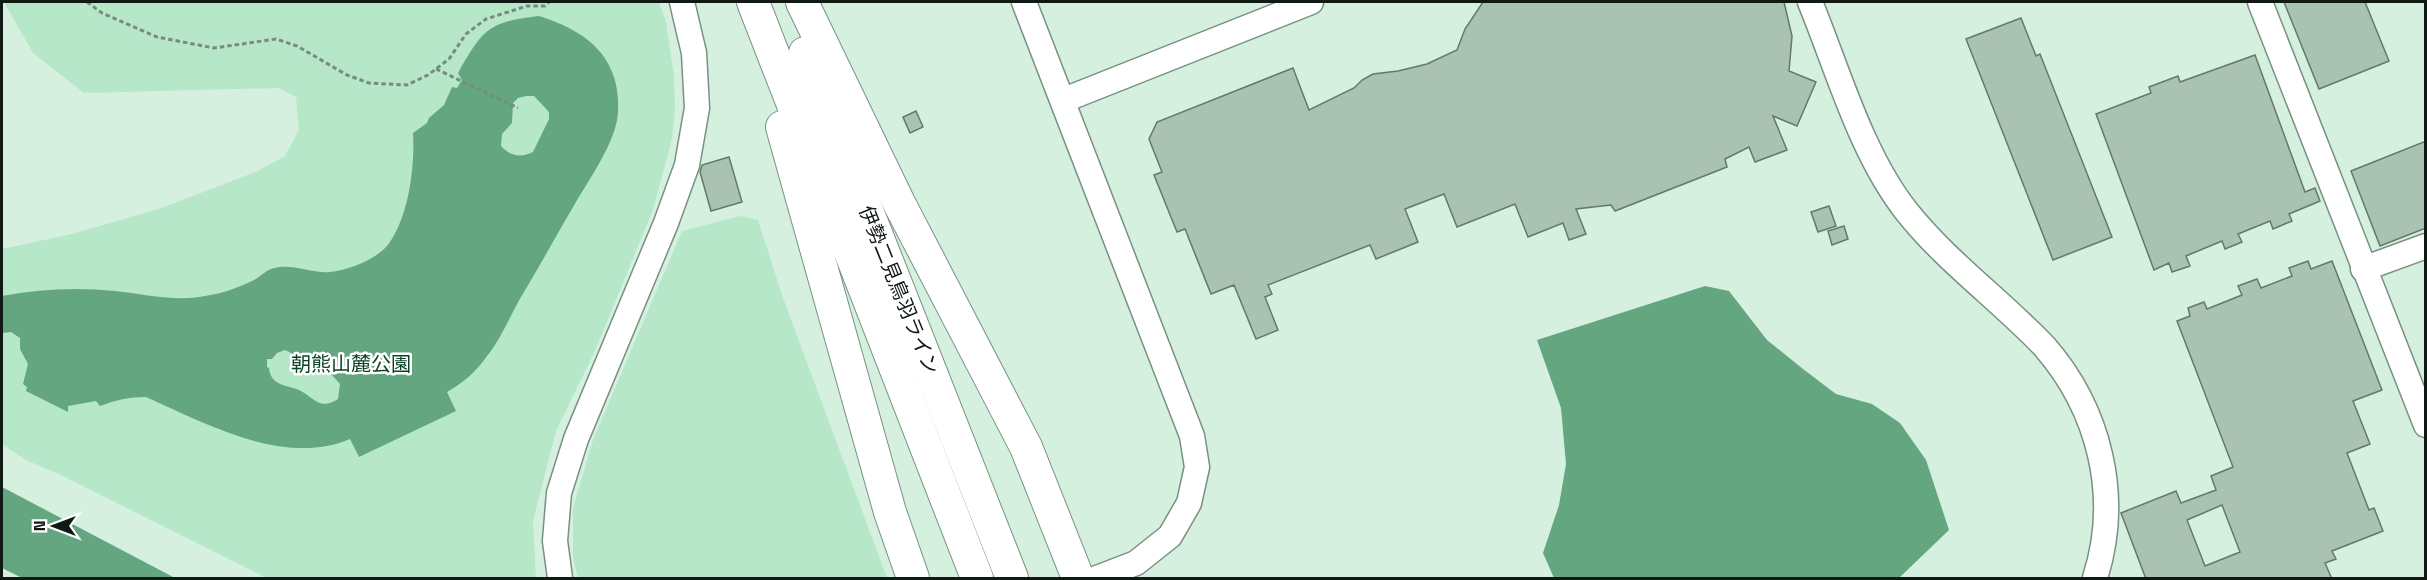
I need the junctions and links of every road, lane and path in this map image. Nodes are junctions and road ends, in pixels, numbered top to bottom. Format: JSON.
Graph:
{"nodes":[{"id":1,"x":87,"y":2,"type":"edge"},
{"id":2,"x":549,"y":2,"type":"edge"},
{"id":3,"x":682,"y":2,"type":"edge"},
{"id":4,"x":785,"y":2,"type":"edge"},
{"id":5,"x":802,"y":2,"type":"edge"},
{"id":6,"x":1024,"y":2,"type":"edge"},
{"id":7,"x":1311,"y":2,"type":"edge"},
{"id":8,"x":1810,"y":2,"type":"edge"},
{"id":9,"x":2260,"y":2,"type":"edge"},
{"id":10,"x":758,"y":12,"type":"edge"},
{"id":11,"x":436,"y":69,"type":"junction"},
{"id":12,"x":1064,"y":100,"type":"junction"},
{"id":13,"x":518,"y":108,"type":"dead end"},
{"id":14,"x":2426,"y":246,"type":"edge"},
{"id":15,"x":2363,"y":269,"type":"junction"},
{"id":16,"x":2426,"y":425,"type":"edge"},
{"id":17,"x":1012,"y":577,"type":"edge"},
{"id":18,"x":560,"y":579,"type":"edge"},
{"id":19,"x":914,"y":579,"type":"edge"},
{"id":20,"x":977,"y":579,"type":"edge"},
{"id":21,"x":1078,"y":579,"type":"edge"},
{"id":22,"x":1097,"y":579,"type":"edge"},
{"id":23,"x":2095,"y":579,"type":"edge"}],
"edges":[{"from":1,"to":11,"type":"path"},
{"from":2,"to":11,"type":"path"},
{"from":3,"to":18,"type":"street"},
{"from":4,"to":17,"type":"main road","name":"伊勢二見鳥羽ライン"},
{"from":5,"to":21,"type":"main road"},
{"from":6,"to":12,"type":"street"},
{"from":7,"to":12,"type":"street"},
{"from":8,"to":23,"type":"street"},
{"from":9,"to":15,"type":"street"},
{"from":10,"to":19,"type":"main road"},
{"from":10,"to":20,"type":"main road","name":"伊勢二見鳥羽ライン"},
{"from":11,"to":13,"type":"path"},
{"from":12,"to":22,"type":"street"},
{"from":14,"to":15,"type":"street"},
{"from":15,"to":16,"type":"street"}]}
